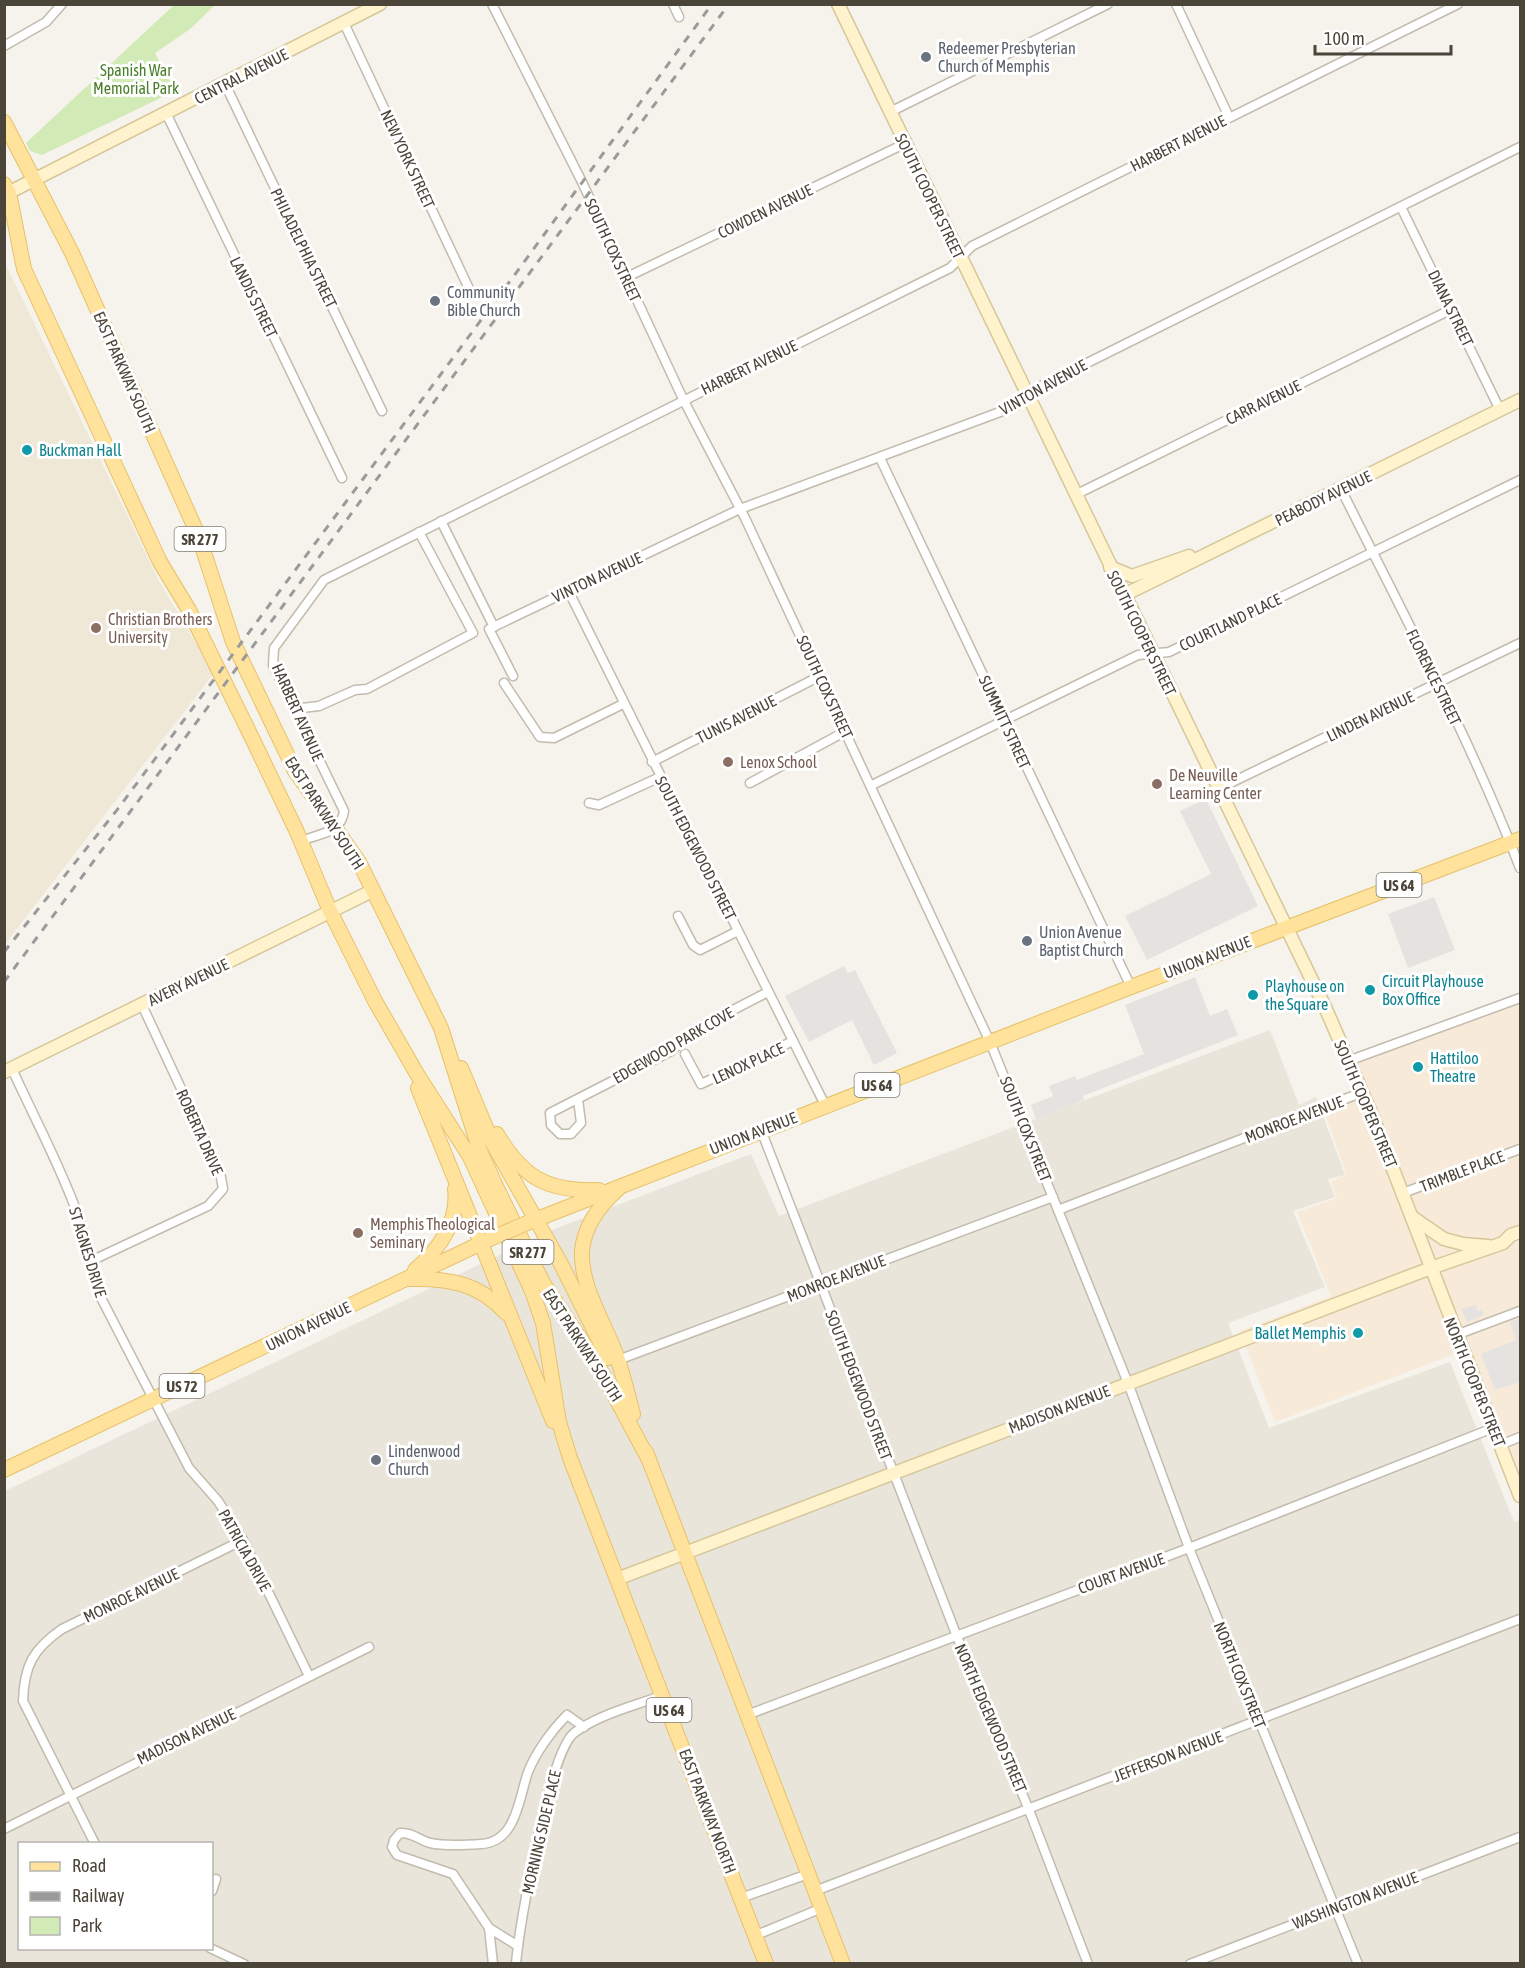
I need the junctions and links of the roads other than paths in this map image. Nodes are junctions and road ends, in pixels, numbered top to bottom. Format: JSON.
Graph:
{"nodes":[{"id":1,"x":62,"y":4,"type":"edge"},
{"id":2,"x":380,"y":4,"type":"edge"},
{"id":3,"x":492,"y":4,"type":"edge"},
{"id":4,"x":673,"y":4,"type":"edge"},
{"id":5,"x":838,"y":4,"type":"edge"},
{"id":6,"x":1107,"y":4,"type":"edge"},
{"id":7,"x":1176,"y":4,"type":"edge"},
{"id":8,"x":1458,"y":4,"type":"edge"},
{"id":9,"x":679,"y":17,"type":"dead end"},
{"id":10,"x":344,"y":23,"type":"junction"},
{"id":11,"x":4,"y":46,"type":"edge"},
{"id":12,"x":225,"y":84,"type":"junction"},
{"id":13,"x":890,"y":112,"type":"junction"},
{"id":14,"x":167,"y":115,"type":"junction"},
{"id":15,"x":1229,"y":117,"type":"junction"},
{"id":16,"x":4,"y":122,"type":"edge"},
{"id":17,"x":904,"y":144,"type":"junction"},
{"id":18,"x":1521,"y":147,"type":"edge"},
{"id":19,"x":36,"y":180,"type":"junction"},
{"id":20,"x":6,"y":191,"type":"edge"},
{"id":21,"x":1401,"y":207,"type":"junction"},
{"id":22,"x":4,"y":225,"type":"edge"},
{"id":23,"x":18,"y":241,"type":"junction"},
{"id":24,"x":960,"y":257,"type":"junction"},
{"id":25,"x":625,"y":278,"type":"junction"},
{"id":26,"x":472,"y":295,"type":"dead end"},
{"id":27,"x":1452,"y":309,"type":"junction"},
{"id":28,"x":1027,"y":397,"type":"junction"},
{"id":29,"x":683,"y":399,"type":"junction"},
{"id":30,"x":1521,"y":400,"type":"edge"},
{"id":31,"x":1500,"y":410,"type":"junction"},
{"id":32,"x":382,"y":411,"type":"dead end"},
{"id":33,"x":880,"y":458,"type":"junction"},
{"id":34,"x":342,"y":478,"type":"dead end"},
{"id":35,"x":1521,"y":480,"type":"edge"},
{"id":36,"x":1341,"y":489,"type":"junction"},
{"id":37,"x":1075,"y":495,"type":"junction"},
{"id":38,"x":740,"y":509,"type":"junction"},
{"id":39,"x":441,"y":521,"type":"junction"},
{"id":40,"x":419,"y":532,"type":"junction"},
{"id":41,"x":1372,"y":553,"type":"junction"},
{"id":42,"x":1202,"y":557,"type":"junction"},
{"id":43,"x":1109,"y":566,"type":"junction"},
{"id":44,"x":568,"y":590,"type":"junction"},
{"id":45,"x":1124,"y":595,"type":"junction"},
{"id":46,"x":491,"y":628,"type":"junction"},
{"id":47,"x":1521,"y":643,"type":"edge"},
{"id":48,"x":1153,"y":654,"type":"junction"},
{"id":49,"x":513,"y":676,"type":"dead end"},
{"id":50,"x":820,"y":676,"type":"junction"},
{"id":51,"x":504,"y":683,"type":"dead end"},
{"id":52,"x":1437,"y":684,"type":"junction"},
{"id":53,"x":623,"y":704,"type":"junction"},
{"id":54,"x":293,"y":709,"type":"junction"},
{"id":55,"x":1004,"y":720,"type":"junction"},
{"id":56,"x":846,"y":731,"type":"junction"},
{"id":57,"x":652,"y":762,"type":"junction"},
{"id":58,"x":660,"y":777,"type":"junction"},
{"id":59,"x":750,"y":783,"type":"dead end"},
{"id":60,"x":872,"y":785,"type":"junction"},
{"id":61,"x":1220,"y":789,"type":"junction"},
{"id":62,"x":588,"y":802,"type":"dead end"},
{"id":63,"x":337,"y":828,"type":"junction"},
{"id":64,"x":301,"y":841,"type":"junction"},
{"id":65,"x":1516,"y":841,"type":"edge"},
{"id":66,"x":1521,"y":867,"type":"edge"},
{"id":67,"x":372,"y":891,"type":"junction"},
{"id":68,"x":330,"y":911,"type":"junction"},
{"id":69,"x":678,"y":916,"type":"dead end"},
{"id":70,"x":1287,"y":927,"type":"junction"},
{"id":71,"x":738,"y":931,"type":"junction"},
{"id":72,"x":1131,"y":987,"type":"junction"},
{"id":73,"x":768,"y":992,"type":"junction"},
{"id":74,"x":1521,"y":998,"type":"edge"},
{"id":75,"x":142,"y":1005,"type":"junction"},
{"id":76,"x":441,"y":1028,"type":"junction"},
{"id":77,"x":793,"y":1041,"type":"junction"},
{"id":78,"x":990,"y":1042,"type":"junction"},
{"id":79,"x":402,"y":1047,"type":"junction"},
{"id":80,"x":686,"y":1054,"type":"dead end"},
{"id":81,"x":1348,"y":1061,"type":"junction"},
{"id":82,"x":8,"y":1070,"type":"edge"},
{"id":83,"x":471,"y":1087,"type":"junction"},
{"id":84,"x":1363,"y":1092,"type":"junction"},
{"id":85,"x":578,"y":1099,"type":"junction"},
{"id":86,"x":825,"y":1105,"type":"junction"},
{"id":87,"x":761,"y":1130,"type":"junction"},
{"id":88,"x":1521,"y":1149,"type":"edge"},
{"id":89,"x":453,"y":1176,"type":"junction"},
{"id":90,"x":624,"y":1184,"type":"junction"},
{"id":91,"x":610,"y":1189,"type":"junction"},
{"id":92,"x":1403,"y":1193,"type":"junction"},
{"id":93,"x":1053,"y":1197,"type":"junction"},
{"id":94,"x":1058,"y":1210,"type":"junction"},
{"id":95,"x":1412,"y":1217,"type":"junction"},
{"id":96,"x":532,"y":1220,"type":"junction"},
{"id":97,"x":1521,"y":1232,"type":"edge"},
{"id":98,"x":487,"y":1241,"type":"junction"},
{"id":99,"x":1521,"y":1241,"type":"edge"},
{"id":100,"x":1499,"y":1244,"type":"junction"},
{"id":101,"x":93,"y":1260,"type":"junction"},
{"id":102,"x":1431,"y":1268,"type":"junction"},
{"id":103,"x":405,"y":1279,"type":"junction"},
{"id":104,"x":820,"y":1284,"type":"junction"},
{"id":105,"x":1521,"y":1311,"type":"edge"},
{"id":106,"x":512,"y":1319,"type":"junction"},
{"id":107,"x":1456,"y":1335,"type":"junction"},
{"id":108,"x":618,"y":1360,"type":"junction"},
{"id":109,"x":1128,"y":1383,"type":"junction"},
{"id":110,"x":152,"y":1400,"type":"junction"},
{"id":111,"x":633,"y":1414,"type":"junction"},
{"id":112,"x":1493,"y":1428,"type":"junction"},
{"id":113,"x":1521,"y":1437,"type":"edge"},
{"id":114,"x":1500,"y":1445,"type":"junction"},
{"id":115,"x":570,"y":1458,"type":"junction"},
{"id":116,"x":649,"y":1460,"type":"junction"},
{"id":117,"x":4,"y":1470,"type":"edge"},
{"id":118,"x":893,"y":1473,"type":"junction"},
{"id":119,"x":1521,"y":1496,"type":"edge"},
{"id":120,"x":243,"y":1540,"type":"junction"},
{"id":121,"x":1189,"y":1548,"type":"junction"},
{"id":122,"x":685,"y":1553,"type":"junction"},
{"id":123,"x":617,"y":1579,"type":"junction"},
{"id":124,"x":1521,"y":1619,"type":"edge"},
{"id":125,"x":956,"y":1634,"type":"junction"},
{"id":126,"x":369,"y":1647,"type":"dead end"},
{"id":127,"x":309,"y":1676,"type":"junction"},
{"id":128,"x":663,"y":1695,"type":"junction"},
{"id":129,"x":747,"y":1715,"type":"junction"},
{"id":130,"x":1259,"y":1721,"type":"junction"},
{"id":131,"x":584,"y":1727,"type":"junction"},
{"id":132,"x":70,"y":1794,"type":"junction"},
{"id":133,"x":1029,"y":1810,"type":"junction"},
{"id":134,"x":4,"y":1828,"type":"edge"},
{"id":135,"x":1521,"y":1837,"type":"edge"},
{"id":136,"x":93,"y":1840,"type":"edge"},
{"id":137,"x":808,"y":1874,"type":"junction"},
{"id":138,"x":216,"y":1880,"type":"dead end"},
{"id":139,"x":213,"y":1888,"type":"edge"},
{"id":140,"x":814,"y":1891,"type":"junction"},
{"id":141,"x":741,"y":1898,"type":"junction"},
{"id":142,"x":1336,"y":1907,"type":"junction"},
{"id":143,"x":822,"y":1908,"type":"junction"},
{"id":144,"x":489,"y":1928,"type":"junction"},
{"id":145,"x":754,"y":1936,"type":"junction"},
{"id":146,"x":518,"y":1947,"type":"junction"},
{"id":147,"x":213,"y":1949,"type":"edge"},
{"id":148,"x":244,"y":1964,"type":"edge"},
{"id":149,"x":493,"y":1964,"type":"edge"},
{"id":150,"x":516,"y":1964,"type":"edge"},
{"id":151,"x":766,"y":1964,"type":"edge"},
{"id":152,"x":843,"y":1964,"type":"edge"},
{"id":153,"x":1088,"y":1964,"type":"edge"},
{"id":154,"x":1190,"y":1964,"type":"edge"},
{"id":155,"x":1358,"y":1964,"type":"edge"}],
"edges":[{"from":1,"to":11,"type":"street"},
{"from":2,"to":10,"type":"main road","name":"CENTRAL AVENUE"},
{"from":3,"to":25,"type":"street","name":"SOUTH COX STREET"},
{"from":4,"to":9,"type":"street"},
{"from":5,"to":13,"type":"main road","name":"SOUTH COOPER STREET"},
{"from":6,"to":13,"type":"street"},
{"from":7,"to":15,"type":"street"},
{"from":8,"to":15,"type":"street","name":"HARBERT AVENUE"},
{"from":10,"to":12,"type":"main road","name":"CENTRAL AVENUE"},
{"from":10,"to":26,"type":"street","name":"NEW YORK STREET"},
{"from":12,"to":14,"type":"main road","name":"CENTRAL AVENUE"},
{"from":12,"to":32,"type":"street","name":"PHILADELPHIA STREET"},
{"from":13,"to":17,"type":"main road","name":"SOUTH COOPER STREET"},
{"from":14,"to":19,"type":"main road","name":"CENTRAL AVENUE"},
{"from":14,"to":34,"type":"street","name":"LANDIS STREET"},
{"from":15,"to":24,"type":"street","name":"HARBERT AVENUE"},
{"from":16,"to":19,"type":"main road","name":"EAST PARKWAY SOUTH","number":"SR 277"},
{"from":17,"to":24,"type":"main road","name":"SOUTH COOPER STREET"},
{"from":17,"to":25,"type":"street","name":"COWDEN AVENUE"},
{"from":18,"to":21,"type":"street","name":"VINTON AVENUE"},
{"from":19,"to":20,"type":"main road","name":"CENTRAL AVENUE"},
{"from":19,"to":63,"type":"main road","name":"EAST PARKWAY SOUTH","number":"SR 277"},
{"from":20,"to":23,"type":"main road","name":"EAST PARKWAY SOUTH","number":"SR 277"},
{"from":21,"to":27,"type":"street","name":"DIANA STREET"},
{"from":21,"to":28,"type":"street","name":"VINTON AVENUE"},
{"from":22,"to":23,"type":"main road"},
{"from":23,"to":64,"type":"main road","name":"EAST PARKWAY SOUTH","number":"SR 277"},
{"from":24,"to":28,"type":"main road","name":"SOUTH COOPER STREET"},
{"from":24,"to":29,"type":"street","name":"HARBERT AVENUE"},
{"from":25,"to":29,"type":"street","name":"SOUTH COX STREET"},
{"from":27,"to":31,"type":"street","name":"DIANA STREET"},
{"from":27,"to":37,"type":"street","name":"CARR AVENUE"},
{"from":28,"to":33,"type":"street","name":"VINTON AVENUE"},
{"from":28,"to":37,"type":"main road","name":"SOUTH COOPER STREET"},
{"from":29,"to":38,"type":"street","name":"SOUTH COX STREET"},
{"from":29,"to":39,"type":"street","name":"HARBERT AVENUE"},
{"from":30,"to":31,"type":"main road","name":"PEABODY AVENUE"},
{"from":31,"to":36,"type":"main road","name":"PEABODY AVENUE"},
{"from":33,"to":38,"type":"street","name":"VINTON AVENUE"},
{"from":33,"to":55,"type":"street","name":"SUMMITT STREET"},
{"from":35,"to":41,"type":"street","name":"COURTLAND PLACE"},
{"from":36,"to":41,"type":"street","name":"FLORENCE STREET"},
{"from":36,"to":42,"type":"main road","name":"PEABODY AVENUE"},
{"from":37,"to":43,"type":"main road","name":"SOUTH COOPER STREET"},
{"from":38,"to":44,"type":"street","name":"VINTON AVENUE"},
{"from":38,"to":50,"type":"street","name":"SOUTH COX STREET"},
{"from":39,"to":40,"type":"street","name":"HARBERT AVENUE"},
{"from":39,"to":46,"type":"street"},
{"from":40,"to":54,"type":"street","name":"HARBERT AVENUE"},
{"from":40,"to":54,"type":"street"},
{"from":41,"to":48,"type":"street","name":"COURTLAND PLACE"},
{"from":41,"to":52,"type":"street","name":"FLORENCE STREET"},
{"from":42,"to":43,"type":"main road"},
{"from":42,"to":45,"type":"main road","name":"PEABODY AVENUE"},
{"from":43,"to":45,"type":"main road","name":"SOUTH COOPER STREET"},
{"from":44,"to":46,"type":"street","name":"VINTON AVENUE"},
{"from":44,"to":53,"type":"street","name":"SOUTH EDGEWOOD STREET"},
{"from":45,"to":48,"type":"main road","name":"SOUTH COOPER STREET"},
{"from":46,"to":49,"type":"street"},
{"from":47,"to":52,"type":"street","name":"LINDEN AVENUE"},
{"from":48,"to":55,"type":"street","name":"COURTLAND PLACE"},
{"from":48,"to":61,"type":"main road","name":"SOUTH COOPER STREET"},
{"from":50,"to":56,"type":"street","name":"SOUTH COX STREET"},
{"from":50,"to":57,"type":"street","name":"TUNIS AVENUE"},
{"from":51,"to":53,"type":"street"},
{"from":52,"to":61,"type":"street","name":"LINDEN AVENUE"},
{"from":52,"to":65,"type":"street","name":"FLORENCE STREET"},
{"from":53,"to":57,"type":"street","name":"SOUTH EDGEWOOD STREET"},
{"from":54,"to":63,"type":"street","name":"HARBERT AVENUE"},
{"from":55,"to":60,"type":"street","name":"COURTLAND PLACE"},
{"from":55,"to":72,"type":"street","name":"SUMMITT STREET"},
{"from":56,"to":59,"type":"street"},
{"from":56,"to":60,"type":"street","name":"SOUTH COX STREET"},
{"from":57,"to":58,"type":"street","name":"SOUTH EDGEWOOD STREET"},
{"from":58,"to":62,"type":"street"},
{"from":58,"to":71,"type":"street","name":"SOUTH EDGEWOOD STREET"},
{"from":60,"to":78,"type":"street","name":"SOUTH COX STREET"},
{"from":61,"to":70,"type":"main road","name":"SOUTH COOPER STREET"},
{"from":63,"to":64,"type":"street"},
{"from":63,"to":67,"type":"main road","name":"EAST PARKWAY SOUTH","number":"SR 277"},
{"from":64,"to":68,"type":"main road","name":"EAST PARKWAY SOUTH","number":"SR 277"},
{"from":65,"to":66,"type":"street","name":"FLORENCE STREET"},
{"from":65,"to":70,"type":"main road","name":"UNION AVENUE","number":"US 64"},
{"from":67,"to":68,"type":"main road","name":"AVERY AVENUE"},
{"from":67,"to":76,"type":"main road","name":"EAST PARKWAY SOUTH","number":"SR 277"},
{"from":68,"to":75,"type":"main road","name":"AVERY AVENUE"},
{"from":68,"to":79,"type":"main road","name":"EAST PARKWAY SOUTH","number":"SR 277"},
{"from":69,"to":71,"type":"street"},
{"from":70,"to":72,"type":"main road","name":"UNION AVENUE","number":"US 64"},
{"from":70,"to":81,"type":"main road","name":"SOUTH COOPER STREET"},
{"from":71,"to":73,"type":"street","name":"SOUTH EDGEWOOD STREET"},
{"from":72,"to":78,"type":"main road","name":"UNION AVENUE","number":"US 64"},
{"from":73,"to":77,"type":"street","name":"SOUTH EDGEWOOD STREET"},
{"from":73,"to":85,"type":"street","name":"EDGEWOOD PARK COVE"},
{"from":74,"to":81,"type":"street"},
{"from":75,"to":82,"type":"main road","name":"AVERY AVENUE"},
{"from":75,"to":101,"type":"street","name":"ROBERTA DRIVE"},
{"from":76,"to":83,"type":"main road"},
{"from":76,"to":116,"type":"main road","name":"EAST PARKWAY SOUTH","number":"SR 277"},
{"from":77,"to":80,"type":"street","name":"LENOX PLACE"},
{"from":77,"to":86,"type":"street","name":"SOUTH EDGEWOOD STREET"},
{"from":78,"to":86,"type":"main road","name":"UNION AVENUE","number":"US 64"},
{"from":78,"to":93,"type":"street","name":"SOUTH COX STREET"},
{"from":79,"to":89,"type":"main road"},
{"from":79,"to":115,"type":"main road","name":"EAST PARKWAY SOUTH"},
{"from":81,"to":84,"type":"main road","name":"SOUTH COOPER STREET"},
{"from":82,"to":101,"type":"street","name":"ST AGNES DRIVE"},
{"from":83,"to":91,"type":"main road"},
{"from":83,"to":96,"type":"main road"},
{"from":84,"to":92,"type":"main road","name":"SOUTH COOPER STREET"},
{"from":84,"to":94,"type":"street","name":"MONROE AVENUE"},
{"from":85,"to":85,"type":"street","name":"EDGEWOOD PARK COVE"},
{"from":86,"to":87,"type":"main road","name":"UNION AVENUE","number":"US 64"},
{"from":87,"to":90,"type":"main road","name":"UNION AVENUE","number":"US 64"},
{"from":87,"to":104,"type":"street","name":"SOUTH EDGEWOOD STREET"},
{"from":88,"to":92,"type":"street","name":"TRIMBLE PLACE"},
{"from":89,"to":98,"type":"main road"},
{"from":89,"to":103,"type":"main road"},
{"from":90,"to":91,"type":"main road","name":"UNION AVENUE","number":"US 64"},
{"from":90,"to":108,"type":"main road","number":"US 64"},
{"from":91,"to":96,"type":"main road","name":"UNION AVENUE","number":"US 64"},
{"from":92,"to":95,"type":"main road","name":"SOUTH COOPER STREET"},
{"from":93,"to":94,"type":"street","name":"SOUTH COX STREET"},
{"from":93,"to":104,"type":"street","name":"MONROE AVENUE"},
{"from":94,"to":109,"type":"street","name":"SOUTH COX STREET"},
{"from":95,"to":100,"type":"main road"},
{"from":95,"to":102,"type":"main road","name":"SOUTH COOPER STREET"},
{"from":96,"to":98,"type":"main road","name":"UNION AVENUE","number":"US 64","bridge":true},
{"from":96,"to":111,"type":"main road"},
{"from":97,"to":100,"type":"main road","name":"MADISON AVENUE"},
{"from":98,"to":103,"type":"main road","name":"UNION AVENUE","number":"US 72"},
{"from":98,"to":106,"type":"main road","number":"US 64"},
{"from":99,"to":100,"type":"main road","name":"MADISON AVENUE"},
{"from":100,"to":102,"type":"main road","name":"MADISON AVENUE"},
{"from":101,"to":110,"type":"street","name":"ST AGNES DRIVE"},
{"from":102,"to":107,"type":"main road","name":"NORTH COOPER STREET"},
{"from":102,"to":109,"type":"main road","name":"MADISON AVENUE"},
{"from":103,"to":106,"type":"main road"},
{"from":103,"to":110,"type":"main road","name":"UNION AVENUE","number":"US 72"},
{"from":104,"to":108,"type":"street","name":"MONROE AVENUE"},
{"from":104,"to":118,"type":"street","name":"SOUTH EDGEWOOD STREET"},
{"from":105,"to":107,"type":"street"},
{"from":106,"to":115,"type":"main road","number":"US 64"},
{"from":107,"to":112,"type":"main road","name":"NORTH COOPER STREET"},
{"from":108,"to":111,"type":"main road","number":"US 64"},
{"from":109,"to":118,"type":"main road","name":"MADISON AVENUE"},
{"from":109,"to":121,"type":"street","name":"NORTH COX STREET"},
{"from":110,"to":117,"type":"main road","name":"UNION AVENUE","number":"US 72"},
{"from":110,"to":120,"type":"street","name":"PATRICIA DRIVE"},
{"from":111,"to":116,"type":"main road","number":"US 64"},
{"from":112,"to":114,"type":"main road","name":"NORTH COOPER STREET"},
{"from":112,"to":121,"type":"street","name":"COURT AVENUE"},
{"from":113,"to":114,"type":"street"},
{"from":114,"to":119,"type":"main road","name":"NORTH COOPER STREET"},
{"from":115,"to":123,"type":"main road","name":"EAST PARKWAY NORTH","number":"US 64"},
{"from":116,"to":122,"type":"main road","number":"US 64"},
{"from":118,"to":122,"type":"main road","name":"MADISON AVENUE"},
{"from":118,"to":125,"type":"street","name":"NORTH EDGEWOOD STREET"},
{"from":120,"to":127,"type":"street","name":"PATRICIA DRIVE"},
{"from":120,"to":132,"type":"street","name":"MONROE AVENUE"},
{"from":121,"to":125,"type":"street","name":"COURT AVENUE"},
{"from":121,"to":130,"type":"street","name":"NORTH COX STREET"},
{"from":122,"to":123,"type":"main road","name":"MADISON AVENUE"},
{"from":122,"to":129,"type":"main road","number":"US 64"},
{"from":123,"to":128,"type":"main road","name":"EAST PARKWAY NORTH","number":"US 64"},
{"from":124,"to":130,"type":"street","name":"JEFFERSON AVENUE"},
{"from":125,"to":129,"type":"street","name":"COURT AVENUE"},
{"from":125,"to":133,"type":"street","name":"NORTH EDGEWOOD STREET"},
{"from":126,"to":127,"type":"street","name":"MADISON AVENUE"},
{"from":127,"to":132,"type":"street","name":"MADISON AVENUE"},
{"from":128,"to":131,"type":"street","name":"MORNING SIDE PLACE"},
{"from":128,"to":141,"type":"main road","name":"EAST PARKWAY NORTH","number":"US 64"},
{"from":129,"to":137,"type":"main road","number":"US 64"},
{"from":130,"to":133,"type":"street","name":"JEFFERSON AVENUE"},
{"from":130,"to":142,"type":"street","name":"NORTH COX STREET"},
{"from":131,"to":144,"type":"street","name":"MORNING SIDE PLACE"},
{"from":131,"to":146,"type":"street","name":"MORNING SIDE PLACE"},
{"from":132,"to":134,"type":"street","name":"MADISON AVENUE"},
{"from":132,"to":136,"type":"street"},
{"from":133,"to":140,"type":"street","name":"JEFFERSON AVENUE"},
{"from":133,"to":153,"type":"street","name":"NORTH EDGEWOOD STREET"},
{"from":135,"to":142,"type":"street","name":"WASHINGTON AVENUE"},
{"from":137,"to":140,"type":"main road","number":"US 64"},
{"from":137,"to":141,"type":"street"},
{"from":138,"to":139,"type":"street"},
{"from":140,"to":143,"type":"main road","number":"US 64"},
{"from":141,"to":145,"type":"main road","name":"EAST PARKWAY NORTH","number":"US 64"},
{"from":142,"to":154,"type":"street","name":"WASHINGTON AVENUE"},
{"from":142,"to":155,"type":"street","name":"NORTH COX STREET"},
{"from":143,"to":145,"type":"street"},
{"from":143,"to":152,"type":"main road","number":"US 64"},
{"from":144,"to":146,"type":"street","name":"MORNING SIDE PLACE"},
{"from":144,"to":149,"type":"street","name":"MORNING SIDE PLACE"},
{"from":145,"to":151,"type":"main road","name":"EAST PARKWAY NORTH","number":"US 64"},
{"from":146,"to":150,"type":"street","name":"MORNING SIDE PLACE"},
{"from":147,"to":148,"type":"street"}]}
